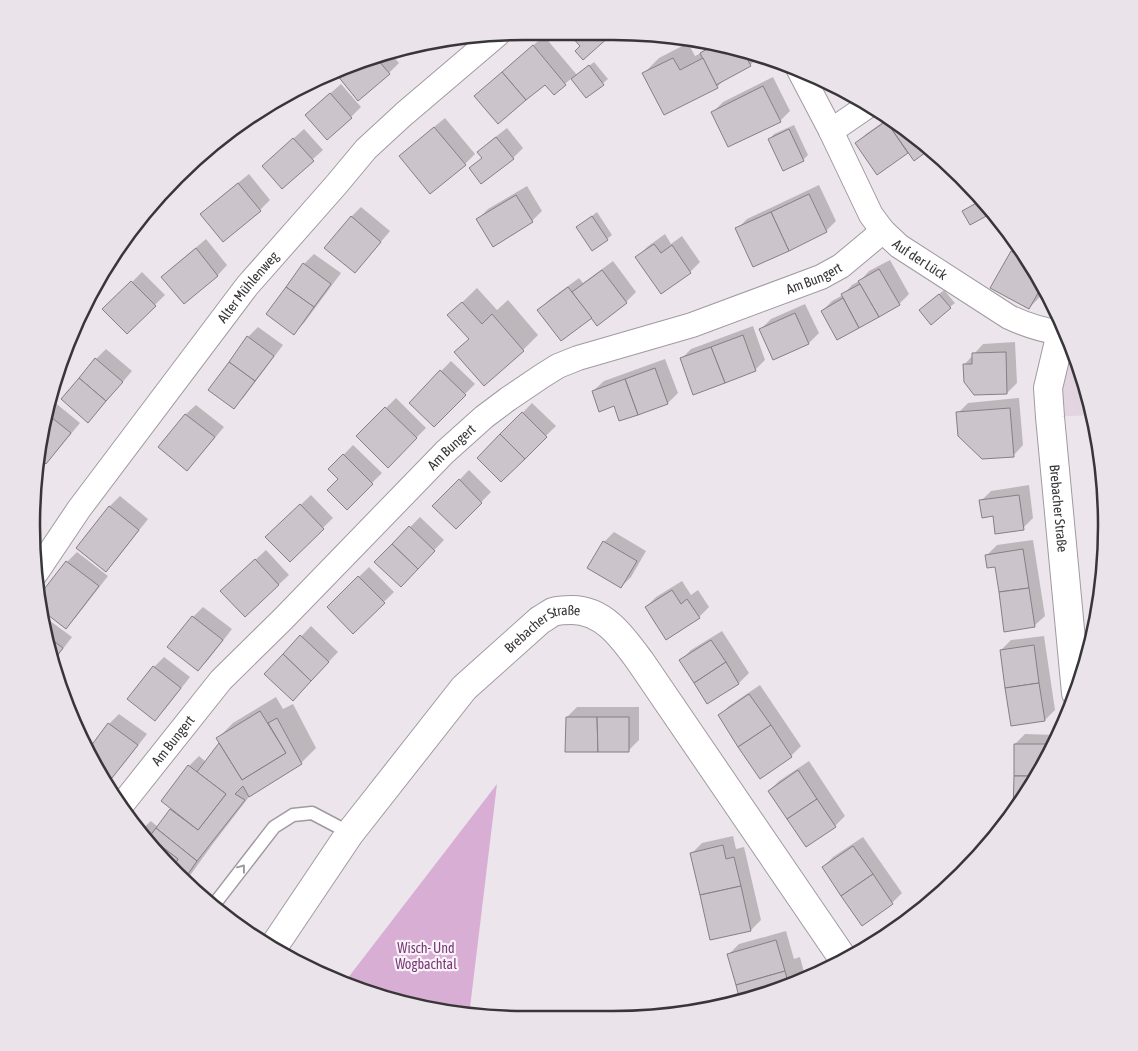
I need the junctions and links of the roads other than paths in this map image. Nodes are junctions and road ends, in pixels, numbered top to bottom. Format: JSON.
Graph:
{"nodes":[{"id":1,"x":489,"y":41,"type":"edge"},
{"id":2,"x":804,"y":80,"type":"edge"},
{"id":3,"x":862,"y":110,"type":"edge"},
{"id":4,"x":832,"y":131,"type":"junction"},
{"id":5,"x":883,"y":231,"type":"junction"},
{"id":6,"x":1056,"y":330,"type":"edge"},
{"id":7,"x":1060,"y":338,"type":"edge"},
{"id":8,"x":42,"y":564,"type":"edge"},
{"id":9,"x":1074,"y":674,"type":"edge"},
{"id":10,"x":126,"y":800,"type":"edge"},
{"id":11,"x":350,"y":833,"type":"junction"},
{"id":12,"x":217,"y":901,"type":"edge"},
{"id":13,"x":277,"y":942,"type":"edge"},
{"id":14,"x":840,"y":954,"type":"edge"}],
"edges":[{"from":1,"to":8,"type":"street","name":"Alter Mühlenweg"},
{"from":2,"to":4,"type":"street","name":"Auf der Lück"},
{"from":3,"to":4,"type":"street"},
{"from":4,"to":5,"type":"street","name":"Auf der Lück"},
{"from":5,"to":6,"type":"street","name":"Auf der Lück"},
{"from":5,"to":10,"type":"street","name":"Am Bungert"},
{"from":7,"to":9,"type":"street","name":"Brebacher Straße"},
{"from":12,"to":11,"type":"lane","one_way":true},
{"from":11,"to":13,"type":"street","name":"Brebacher Straße"},
{"from":11,"to":14,"type":"street","name":"Brebacher Straße"}]}
